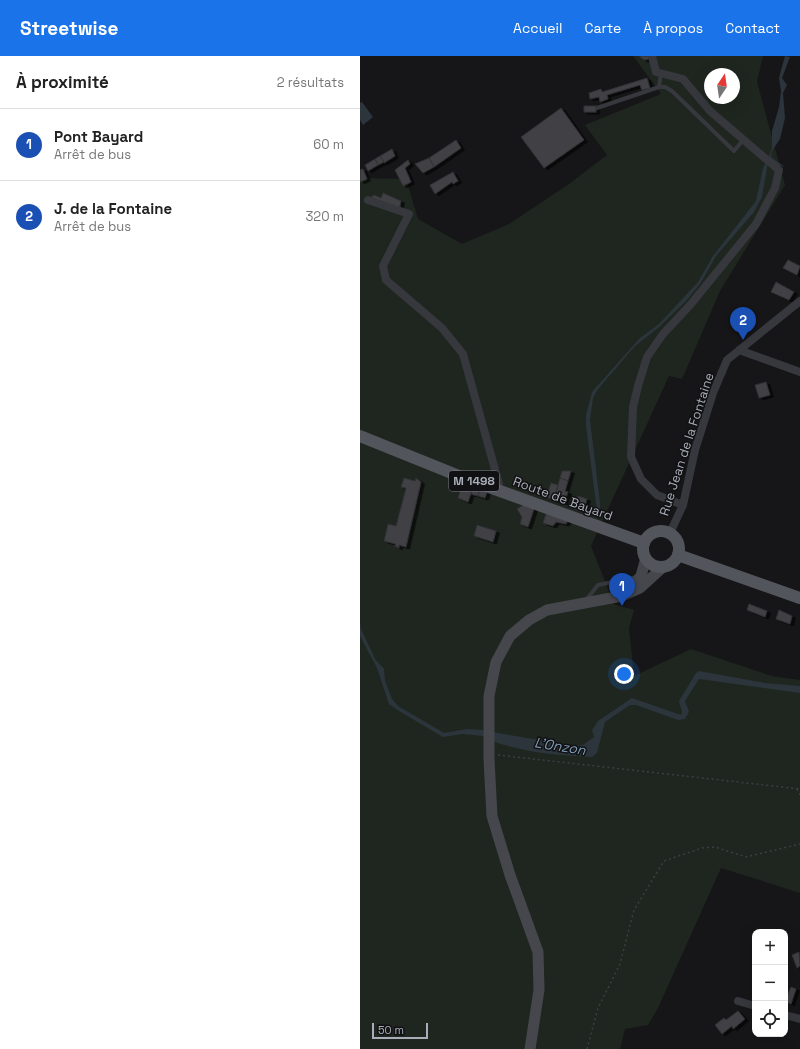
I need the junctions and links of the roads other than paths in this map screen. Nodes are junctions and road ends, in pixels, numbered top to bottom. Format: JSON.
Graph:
{"nodes":[{"id":1,"x":652,"y":56,"type":"edge"},
{"id":2,"x":661,"y":73,"type":"junction"},
{"id":3,"x":659,"y":87,"type":"junction"},
{"id":4,"x":598,"y":108,"type":"dead end"},
{"id":5,"x":743,"y":140,"type":"junction"},
{"id":6,"x":368,"y":200,"type":"dead end"},
{"id":7,"x":800,"y":301,"type":"edge"},
{"id":8,"x":738,"y":350,"type":"junction"},
{"id":9,"x":800,"y":372,"type":"edge"},
{"id":10,"x":360,"y":436,"type":"edge"},
{"id":11,"x":498,"y":490,"type":"junction"},
{"id":12,"x":683,"y":505,"type":"junction"},
{"id":13,"x":670,"y":533,"type":"junction"},
{"id":14,"x":644,"y":543,"type":"junction"},
{"id":15,"x":678,"y":554,"type":"junction"},
{"id":16,"x":646,"y":558,"type":"junction"},
{"id":17,"x":662,"y":568,"type":"junction"},
{"id":18,"x":641,"y":576,"type":"junction"},
{"id":19,"x":622,"y":596,"type":"junction"},
{"id":20,"x":800,"y":598,"type":"edge"},
{"id":21,"x":582,"y":603,"type":"junction"},
{"id":22,"x":738,"y":1001,"type":"dead end"},
{"id":23,"x":752,"y":1005,"type":"edge"},
{"id":24,"x":788,"y":1016,"type":"edge"},
{"id":25,"x":800,"y":1019,"type":"edge"},
{"id":26,"x":530,"y":1049,"type":"edge"}],
"edges":[{"from":1,"to":2,"type":"street"},
{"from":2,"to":3,"type":"lane"},
{"from":2,"to":5,"type":"street"},
{"from":3,"to":4,"type":"lane"},
{"from":3,"to":5,"type":"lane"},
{"from":5,"to":12,"type":"street"},
{"from":6,"to":11,"type":"street"},
{"from":7,"to":8,"type":"street","name":"Rue Jean de la Fontaine"},
{"from":8,"to":9,"type":"street"},
{"from":8,"to":12,"type":"street","name":"Rue Jean de la Fontaine"},
{"from":10,"to":11,"type":"main road","name":"Route de Bayard","number":"M 1498"},
{"from":11,"to":14,"type":"main road","name":"Route de Bayard","number":"M 1498"},
{"from":12,"to":13,"type":"street","name":"Rue Jean de la Fontaine"},
{"from":13,"to":14,"type":"main road"},
{"from":13,"to":15,"type":"main road"},
{"from":14,"to":16,"type":"main road"},
{"from":15,"to":17,"type":"main road"},
{"from":15,"to":20,"type":"main road"},
{"from":16,"to":17,"type":"main road"},
{"from":16,"to":18,"type":"main road"},
{"from":17,"to":19,"type":"main road"},
{"from":18,"to":19,"type":"main road"},
{"from":18,"to":21,"type":"lane"},
{"from":19,"to":21,"type":"main road"},
{"from":21,"to":26,"type":"main road"},
{"from":22,"to":23,"type":"street"},
{"from":24,"to":25,"type":"street"}]}
